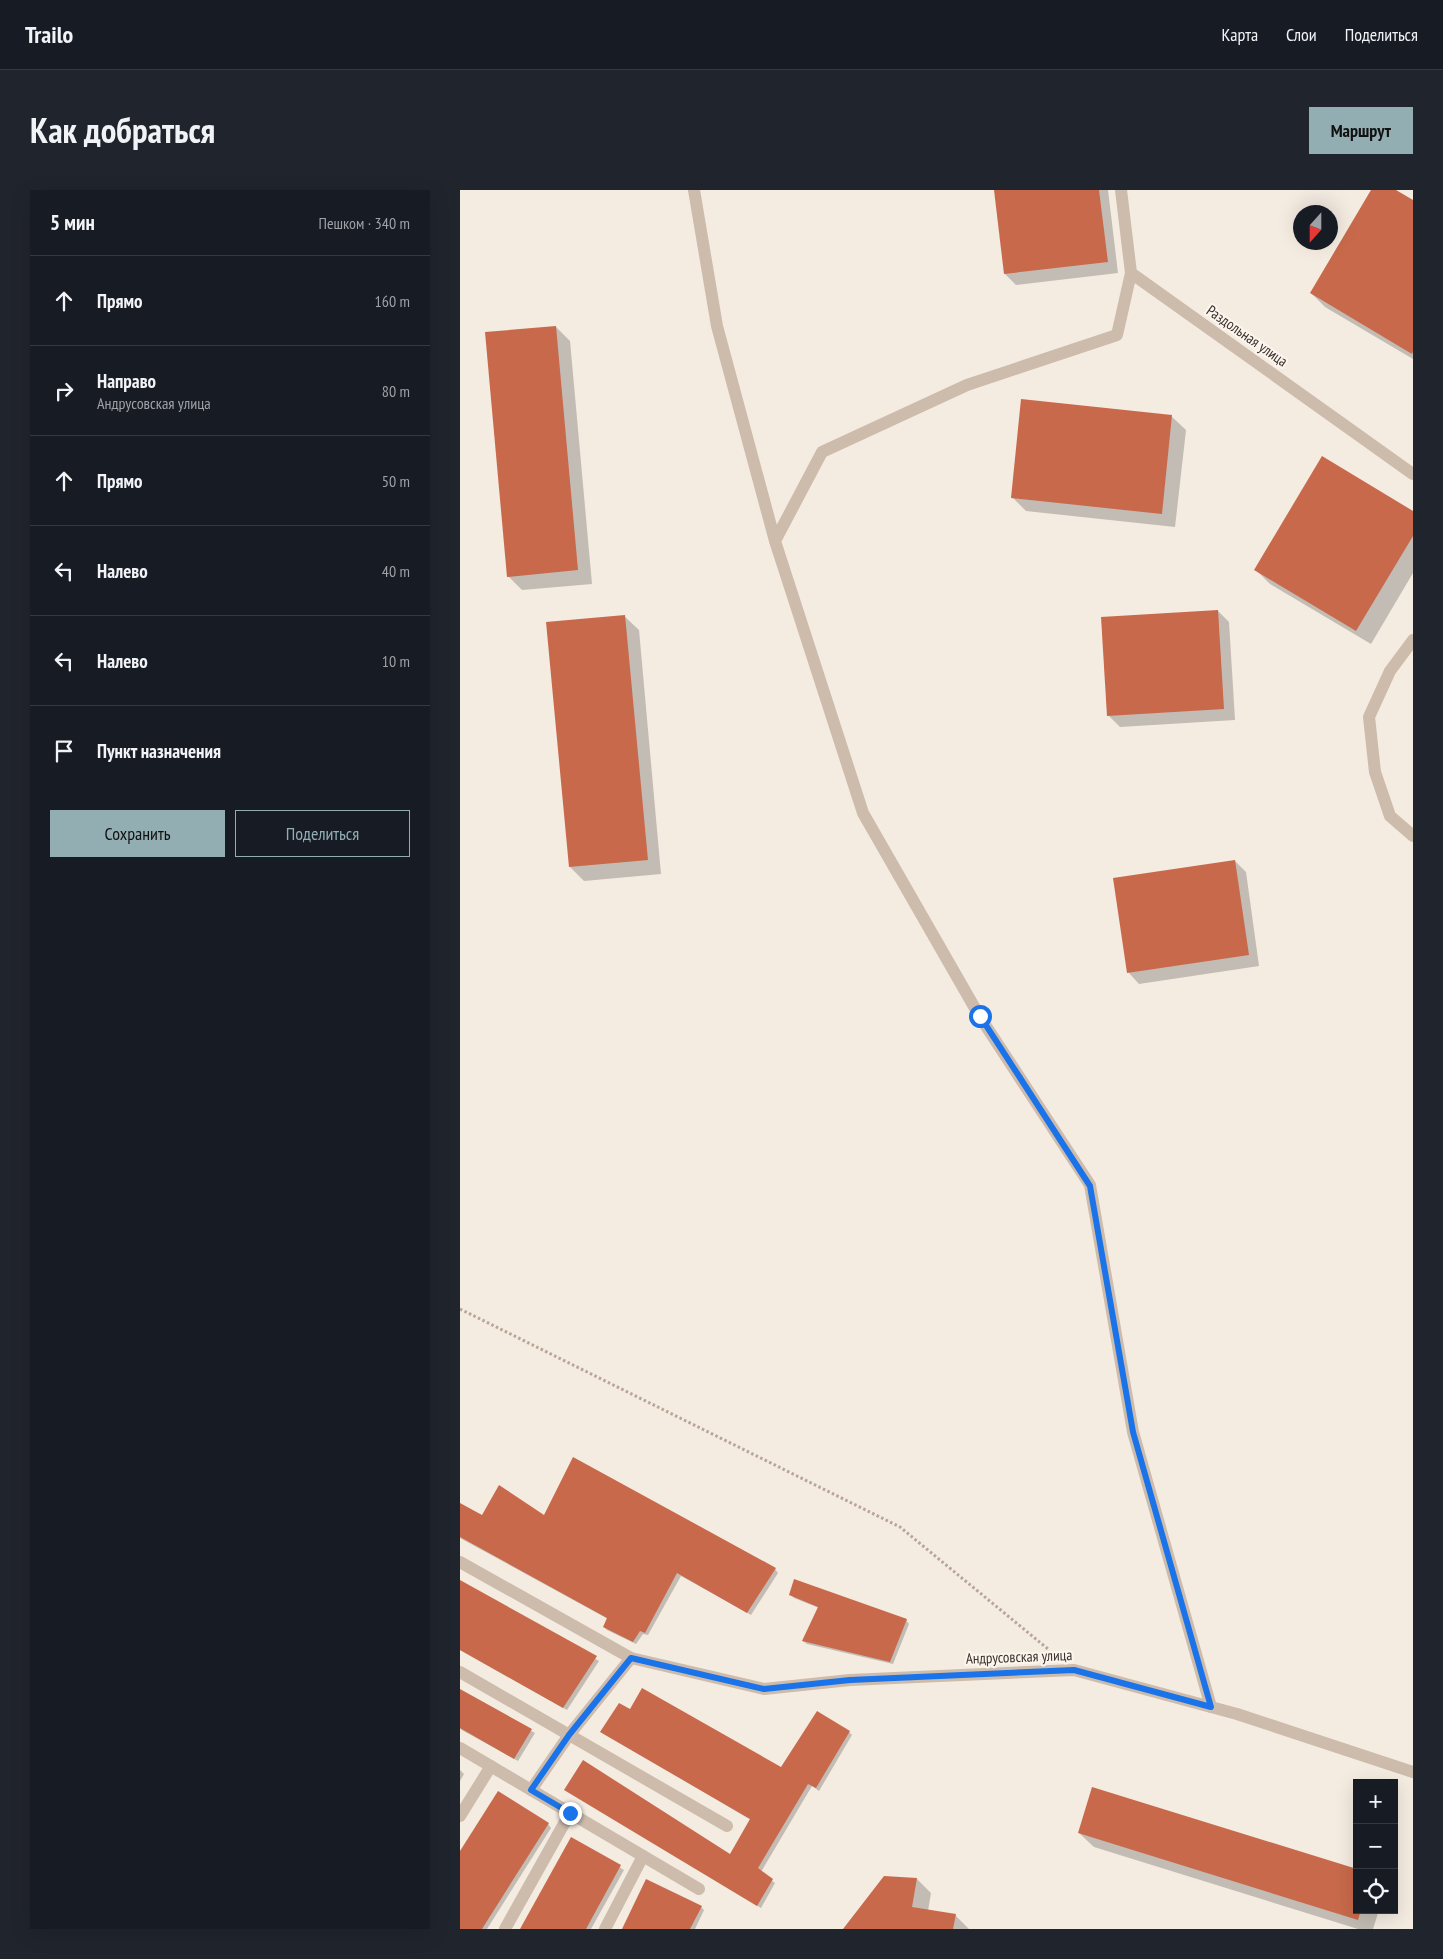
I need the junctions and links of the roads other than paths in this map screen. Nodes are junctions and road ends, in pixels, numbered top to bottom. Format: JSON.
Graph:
{"nodes":[{"id":1,"x":694,"y":190,"type":"edge"},
{"id":2,"x":1121,"y":190,"type":"edge"},
{"id":3,"x":1131,"y":273,"type":"junction"},
{"id":4,"x":1413,"y":474,"type":"edge"},
{"id":5,"x":775,"y":542,"type":"junction"},
{"id":6,"x":1413,"y":640,"type":"edge"},
{"id":7,"x":1413,"y":836,"type":"edge"},
{"id":8,"x":460,"y":1562,"type":"edge"},
{"id":9,"x":631,"y":1658,"type":"junction"},
{"id":10,"x":460,"y":1672,"type":"edge"},
{"id":11,"x":1211,"y":1707,"type":"junction"},
{"id":12,"x":569,"y":1735,"type":"junction"},
{"id":13,"x":460,"y":1748,"type":"edge"},
{"id":14,"x":491,"y":1766,"type":"junction"},
{"id":15,"x":1413,"y":1772,"type":"edge"},
{"id":16,"x":531,"y":1790,"type":"junction"},
{"id":17,"x":570,"y":1813,"type":"junction"},
{"id":18,"x":460,"y":1816,"type":"edge"},
{"id":19,"x":727,"y":1826,"type":"dead end"},
{"id":20,"x":643,"y":1856,"type":"junction"},
{"id":21,"x":699,"y":1889,"type":"dead end"},
{"id":22,"x":505,"y":1929,"type":"edge"},
{"id":23,"x":605,"y":1929,"type":"edge"}],
"edges":[{"from":1,"to":5,"type":"street"},
{"from":2,"to":3,"type":"street"},
{"from":3,"to":4,"type":"street","name":"Раздольная улица"},
{"from":3,"to":5,"type":"street"},
{"from":5,"to":11,"type":"street"},
{"from":6,"to":7,"type":"street"},
{"from":8,"to":9,"type":"street","name":"Андрусовская улица"},
{"from":9,"to":11,"type":"street","name":"Андрусовская улица"},
{"from":9,"to":12,"type":"street"},
{"from":10,"to":12,"type":"street"},
{"from":11,"to":15,"type":"street","name":"Андрусовская улица"},
{"from":12,"to":16,"type":"street"},
{"from":12,"to":19,"type":"street"},
{"from":13,"to":14,"type":"street"},
{"from":14,"to":16,"type":"street"},
{"from":14,"to":18,"type":"street"},
{"from":16,"to":17,"type":"street"},
{"from":17,"to":20,"type":"street"},
{"from":17,"to":22,"type":"street"},
{"from":20,"to":21,"type":"street"},
{"from":20,"to":23,"type":"street"}]}
